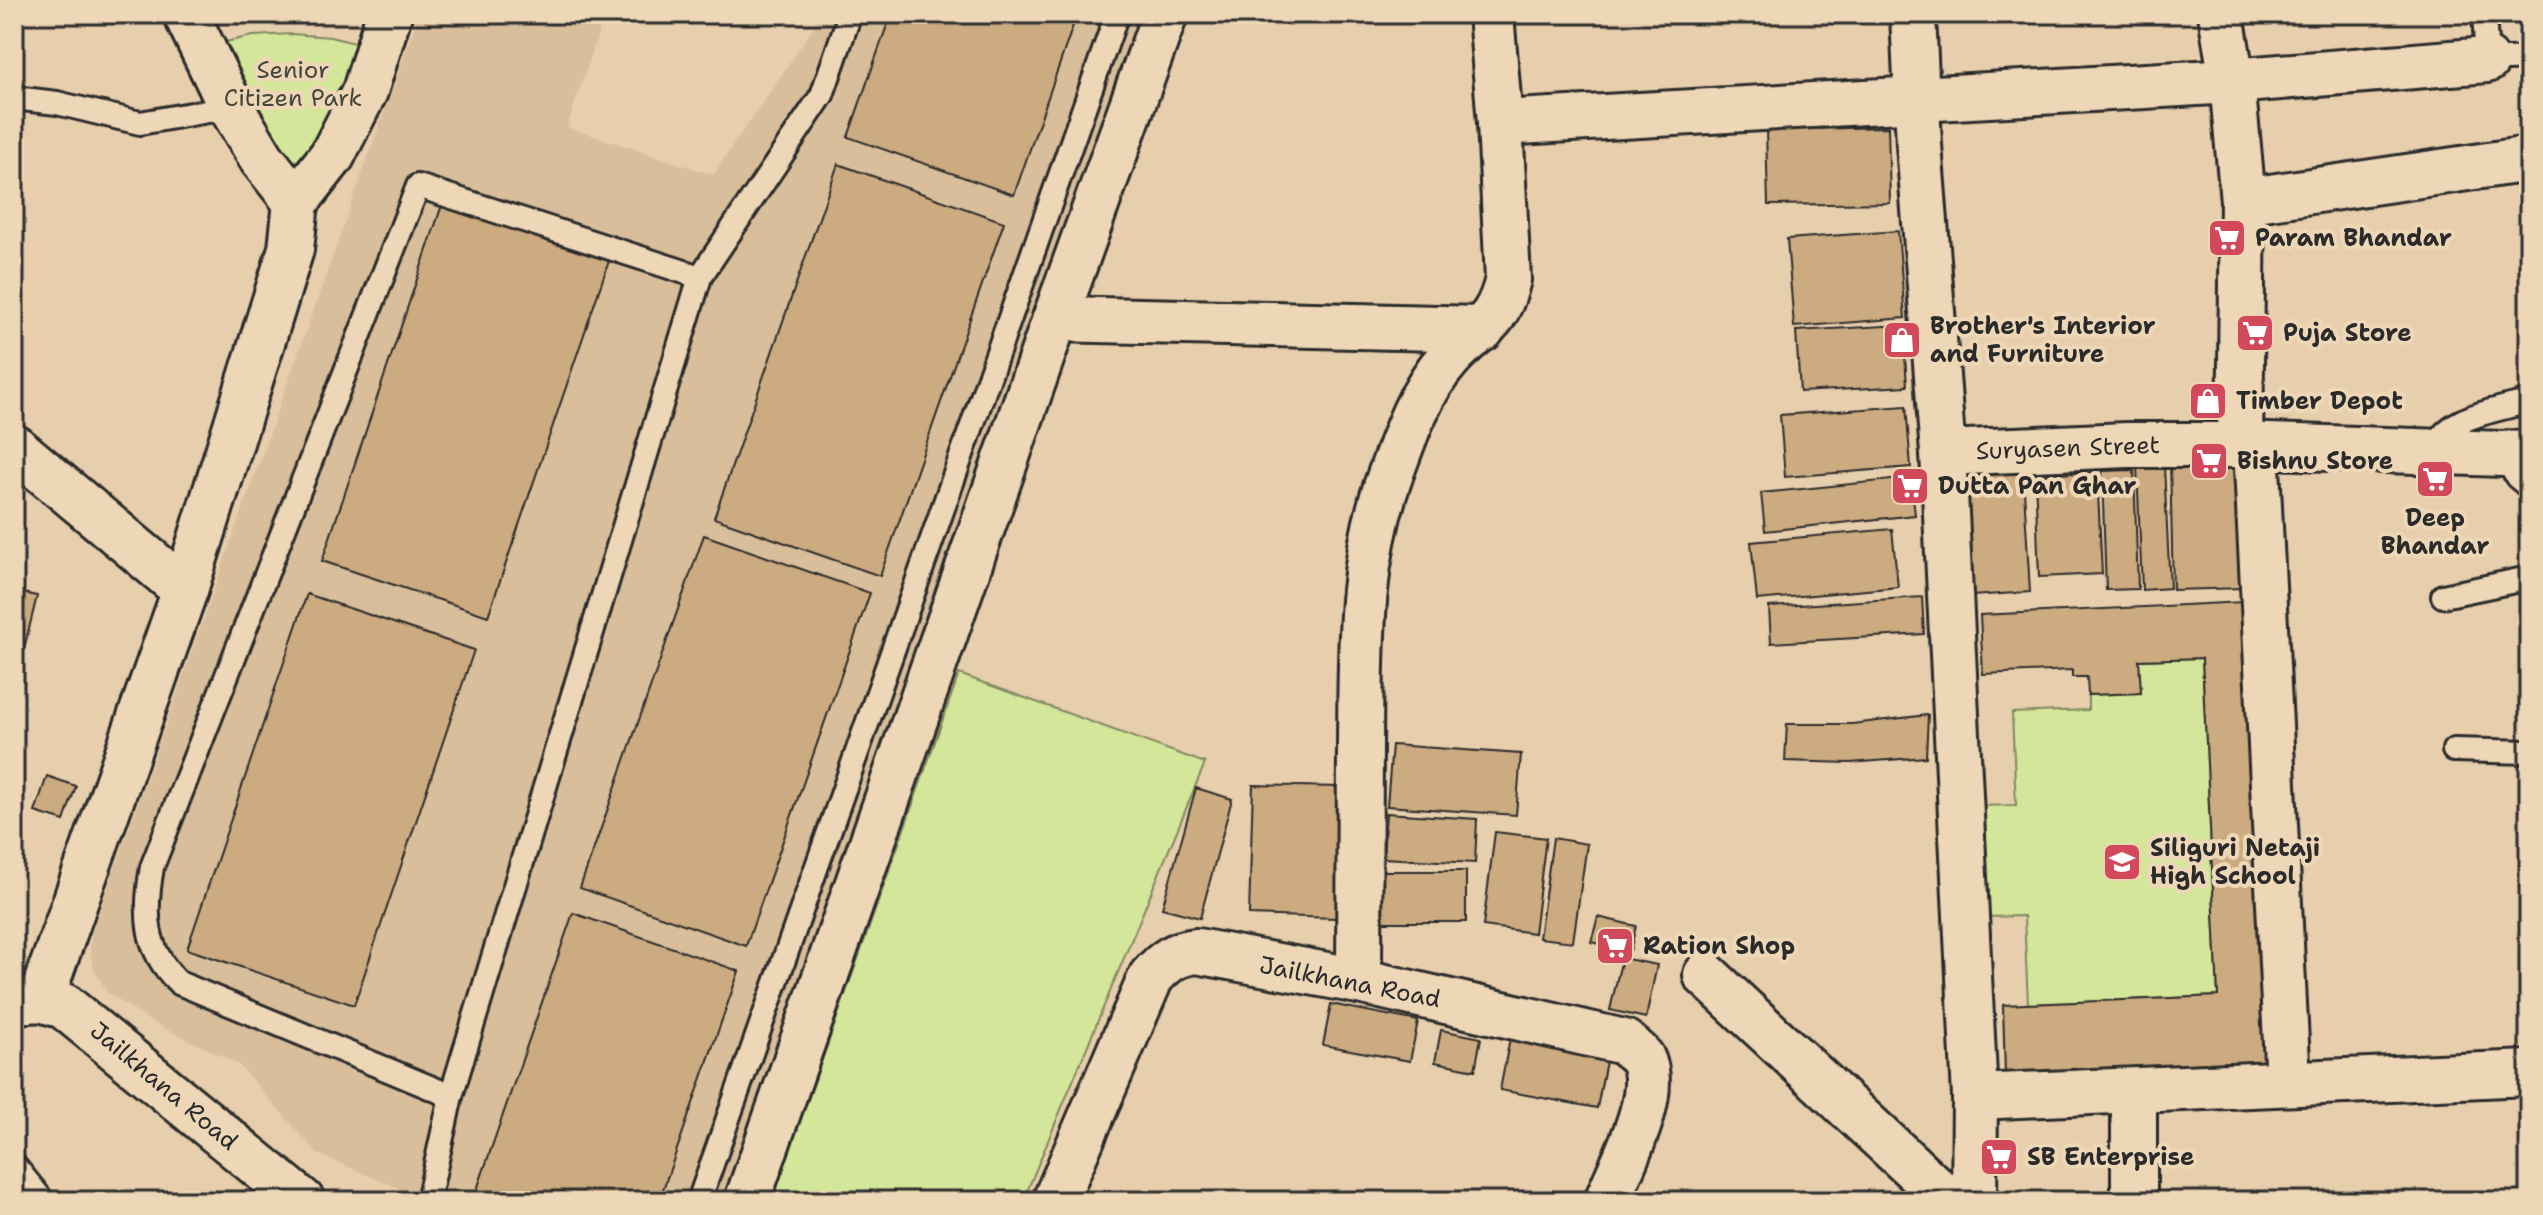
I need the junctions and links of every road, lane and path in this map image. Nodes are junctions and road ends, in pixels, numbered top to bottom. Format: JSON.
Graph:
{"nodes":[{"id":1,"x":186,"y":14,"type":"edge"},
{"id":2,"x":389,"y":14,"type":"edge"},
{"id":3,"x":850,"y":14,"type":"edge"},
{"id":4,"x":1117,"y":14,"type":"edge"},
{"id":5,"x":1165,"y":14,"type":"edge"},
{"id":6,"x":1491,"y":14,"type":"edge"},
{"id":7,"x":1913,"y":14,"type":"edge"},
{"id":8,"x":2221,"y":14,"type":"edge"},
{"id":9,"x":2484,"y":14,"type":"edge"},
{"id":10,"x":2508,"y":59,"type":"edge"},
{"id":11,"x":2232,"y":81,"type":"junction"},
{"id":12,"x":14,"y":98,"type":"edge"},
{"id":13,"x":1917,"y":101,"type":"junction"},
{"id":14,"x":231,"y":107,"type":"junction"},
{"id":15,"x":1500,"y":123,"type":"junction"},
{"id":16,"x":2529,"y":159,"type":"edge"},
{"id":17,"x":2243,"y":201,"type":"junction"},
{"id":18,"x":296,"y":202,"type":"junction"},
{"id":19,"x":700,"y":277,"type":"junction"},
{"id":20,"x":1055,"y":319,"type":"junction"},
{"id":21,"x":1482,"y":329,"type":"junction"},
{"id":22,"x":2529,"y":401,"type":"edge"},
{"id":23,"x":2248,"y":446,"type":"junction"},
{"id":24,"x":14,"y":447,"type":"edge"},
{"id":25,"x":2433,"y":452,"type":"junction"},
{"id":26,"x":1943,"y":453,"type":"junction"},
{"id":27,"x":2520,"y":464,"type":"edge"},
{"id":28,"x":2529,"y":578,"type":"edge"},
{"id":29,"x":185,"y":590,"type":"junction"},
{"id":30,"x":2443,"y":596,"type":"dead end"},
{"id":31,"x":2454,"y":750,"type":"dead end"},
{"id":32,"x":2529,"y":752,"type":"edge"},
{"id":33,"x":1706,"y":975,"type":"dead end"},
{"id":34,"x":1359,"y":981,"type":"junction"},
{"id":35,"x":27,"y":1000,"type":"edge"},
{"id":36,"x":2529,"y":1073,"type":"edge"},
{"id":37,"x":2288,"y":1083,"type":"junction"},
{"id":38,"x":2134,"y":1091,"type":"junction"},
{"id":39,"x":451,"y":1096,"type":"junction"},
{"id":40,"x":1975,"y":1097,"type":"junction"},
{"id":41,"x":14,"y":1165,"type":"edge"},
{"id":42,"x":43,"y":1201,"type":"edge"},
{"id":43,"x":302,"y":1201,"type":"edge"},
{"id":44,"x":428,"y":1201,"type":"edge"},
{"id":45,"x":699,"y":1201,"type":"edge"},
{"id":46,"x":747,"y":1201,"type":"edge"},
{"id":47,"x":1055,"y":1201,"type":"edge"},
{"id":48,"x":1607,"y":1201,"type":"edge"},
{"id":49,"x":1949,"y":1201,"type":"edge"},
{"id":50,"x":1974,"y":1201,"type":"edge"},
{"id":51,"x":2134,"y":1201,"type":"edge"}],
"edges":[{"from":1,"to":14,"type":"street"},
{"from":2,"to":18,"type":"street"},
{"from":3,"to":19,"type":"lane"},
{"from":4,"to":45,"type":"lane"},
{"from":5,"to":20,"type":"street"},
{"from":6,"to":15,"type":"street"},
{"from":7,"to":13,"type":"street"},
{"from":8,"to":11,"type":"street"},
{"from":9,"to":10,"type":"lane"},
{"from":10,"to":11,"type":"street"},
{"from":11,"to":13,"type":"street"},
{"from":11,"to":17,"type":"street"},
{"from":12,"to":14,"type":"lane"},
{"from":13,"to":15,"type":"street"},
{"from":13,"to":26,"type":"street"},
{"from":14,"to":18,"type":"street"},
{"from":15,"to":21,"type":"street"},
{"from":16,"to":17,"type":"street"},
{"from":17,"to":23,"type":"street"},
{"from":18,"to":29,"type":"street"},
{"from":19,"to":39,"type":"lane"},
{"from":19,"to":39,"type":"lane"},
{"from":20,"to":21,"type":"street"},
{"from":20,"to":46,"type":"street"},
{"from":21,"to":34,"type":"street"},
{"from":22,"to":25,"type":"lane"},
{"from":23,"to":25,"type":"street","name":"Suryasen Street"},
{"from":23,"to":26,"type":"street","name":"Suryasen Street"},
{"from":23,"to":37,"type":"street"},
{"from":24,"to":29,"type":"street"},
{"from":25,"to":27,"type":"street","name":"Suryasen Street"},
{"from":26,"to":40,"type":"street"},
{"from":28,"to":30,"type":"lane"},
{"from":29,"to":35,"type":"street"},
{"from":31,"to":32,"type":"lane"},
{"from":33,"to":49,"type":"street"},
{"from":34,"to":47,"type":"street","name":"Jailkhana Road"},
{"from":34,"to":48,"type":"street","name":"Jailkhana Road"},
{"from":35,"to":43,"type":"street","name":"Jailkhana Road"},
{"from":36,"to":37,"type":"street"},
{"from":37,"to":38,"type":"street"},
{"from":38,"to":40,"type":"street"},
{"from":38,"to":51,"type":"street"},
{"from":39,"to":44,"type":"lane"},
{"from":40,"to":50,"type":"street"},
{"from":41,"to":42,"type":"lane"}]}
